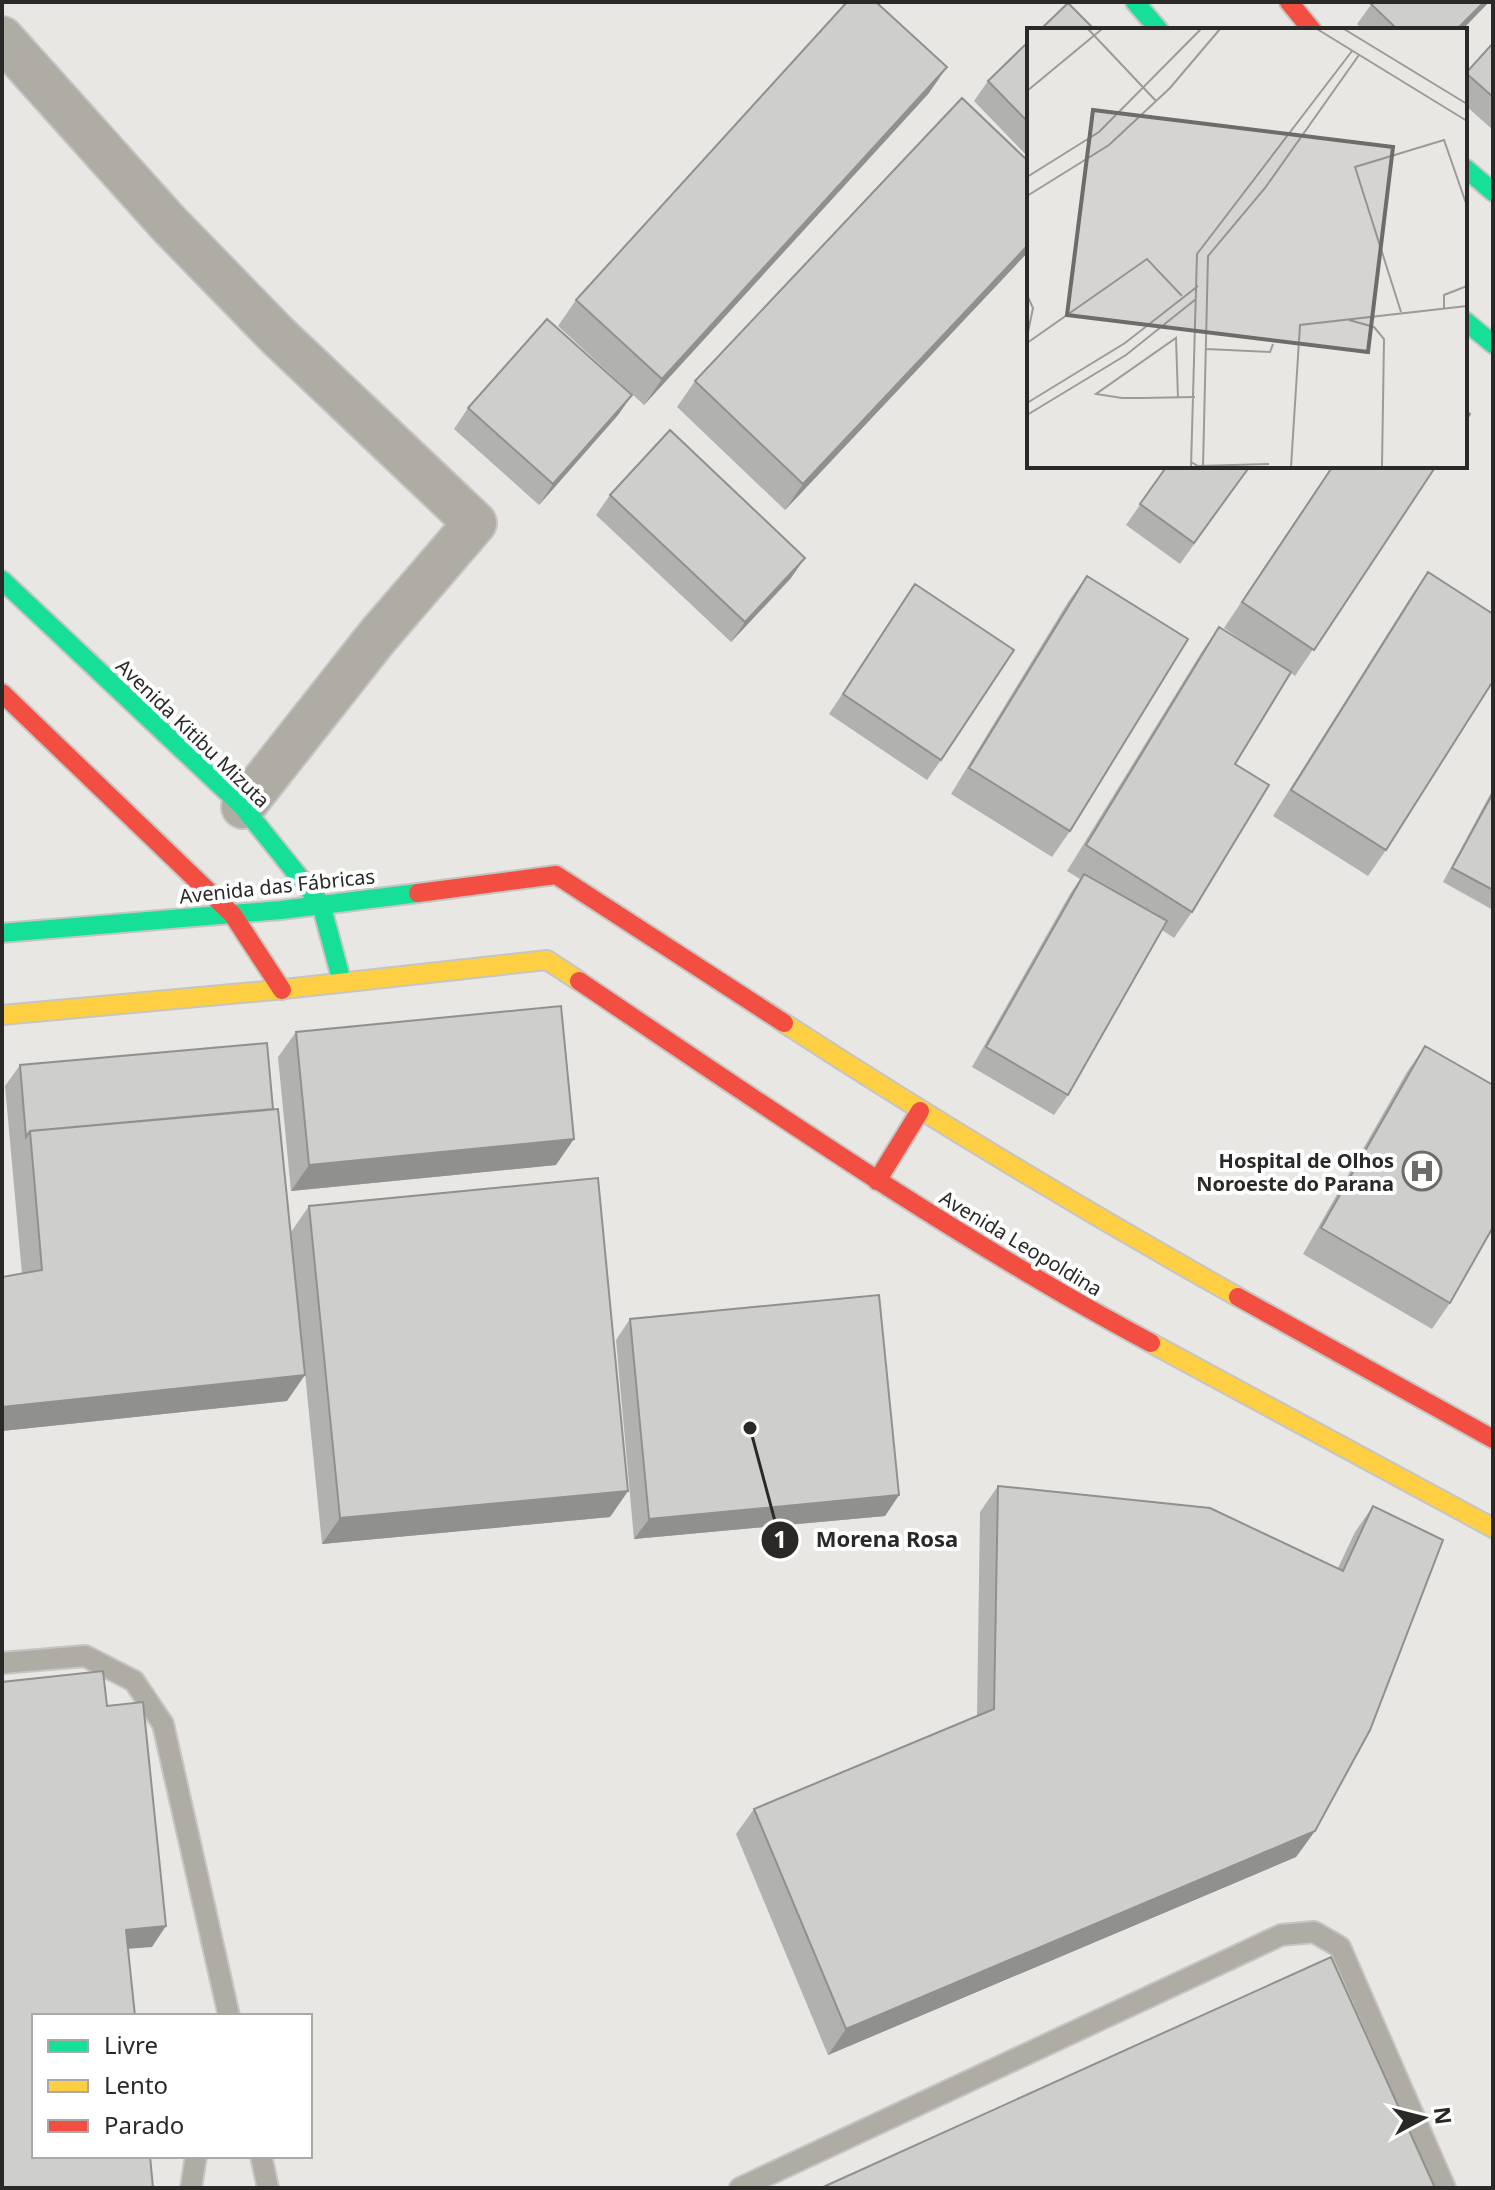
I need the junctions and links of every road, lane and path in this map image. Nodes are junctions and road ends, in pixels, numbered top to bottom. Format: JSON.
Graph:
{"nodes":[{"id":1,"x":1135,"y":2,"type":"edge"},
{"id":2,"x":1289,"y":2,"type":"edge"},
{"id":3,"x":1157,"y":28,"type":"edge"},
{"id":4,"x":1310,"y":28,"type":"edge"},
{"id":5,"x":2,"y":38,"type":"edge"},
{"id":6,"x":1467,"y":170,"type":"edge"},
{"id":7,"x":1493,"y":192,"type":"edge"},
{"id":8,"x":1467,"y":323,"type":"edge"},
{"id":9,"x":1493,"y":344,"type":"edge"},
{"id":10,"x":2,"y":580,"type":"edge"},
{"id":11,"x":2,"y":693,"type":"edge"},
{"id":12,"x":243,"y":807,"type":"junction"},
{"id":13,"x":321,"y":904,"type":"junction"},
{"id":14,"x":233,"y":915,"type":"junction"},
{"id":15,"x":2,"y":933,"type":"edge"},
{"id":16,"x":342,"y":982,"type":"junction"},
{"id":17,"x":282,"y":990,"type":"junction"},
{"id":18,"x":2,"y":1015,"type":"edge"},
{"id":19,"x":920,"y":1111,"type":"junction"},
{"id":20,"x":877,"y":1181,"type":"junction"},
{"id":21,"x":1493,"y":1439,"type":"edge"},
{"id":22,"x":1493,"y":1528,"type":"edge"},
{"id":23,"x":2,"y":1663,"type":"edge"},
{"id":24,"x":222,"y":1983,"type":"junction"},
{"id":25,"x":217,"y":2014,"type":"edge"},
{"id":26,"x":229,"y":2014,"type":"edge"},
{"id":27,"x":196,"y":2158,"type":"edge"},
{"id":28,"x":261,"y":2158,"type":"edge"},
{"id":29,"x":191,"y":2188,"type":"edge"},
{"id":30,"x":268,"y":2188,"type":"edge"},
{"id":31,"x":740,"y":2188,"type":"edge"},
{"id":32,"x":1445,"y":2188,"type":"edge"}],
"edges":[{"from":1,"to":3,"type":"street"},
{"from":2,"to":4,"type":"street"},
{"from":5,"to":12,"type":"street"},
{"from":6,"to":7,"type":"street"},
{"from":8,"to":9,"type":"street"},
{"from":10,"to":12,"type":"street","name":"Avenida Kitibu Mizuta"},
{"from":11,"to":14,"type":"street"},
{"from":12,"to":13,"type":"street","name":"Avenida Kitibu Mizuta"},
{"from":13,"to":14,"type":"street","name":"Avenida das Fábricas"},
{"from":13,"to":16,"type":"street","name":"Avenida Kitibu Mizuta"},
{"from":13,"to":19,"type":"street","name":"Avenida das Fábricas"},
{"from":14,"to":15,"type":"street","name":"Avenida das Fábricas"},
{"from":14,"to":17,"type":"street"},
{"from":16,"to":17,"type":"street"},
{"from":16,"to":20,"type":"street","name":"Avenida Leopoldina"},
{"from":17,"to":18,"type":"street"},
{"from":19,"to":20,"type":"street"},
{"from":19,"to":21,"type":"street"},
{"from":20,"to":22,"type":"street","name":"Avenida Leopoldina"},
{"from":23,"to":24,"type":"lane"},
{"from":24,"to":25,"type":"lane"},
{"from":24,"to":26,"type":"lane"},
{"from":27,"to":29,"type":"lane"},
{"from":28,"to":30,"type":"lane"},
{"from":31,"to":32,"type":"lane"}]}
